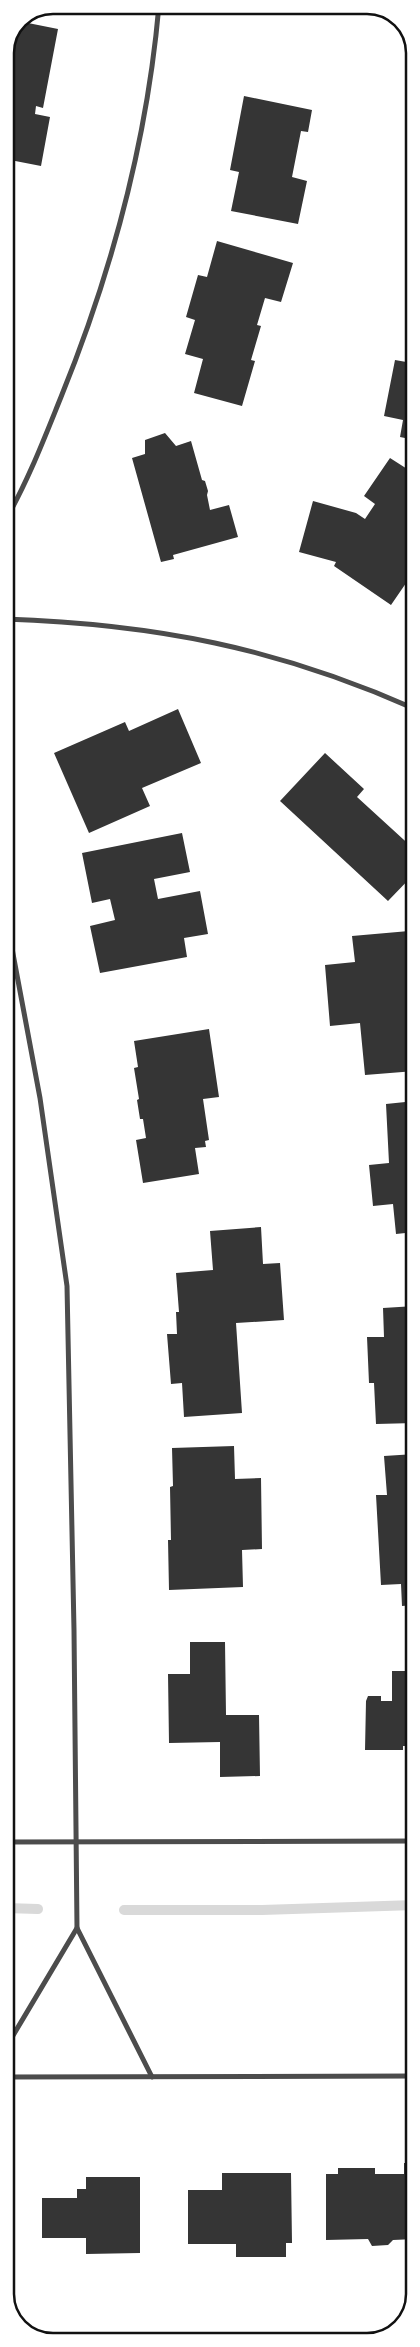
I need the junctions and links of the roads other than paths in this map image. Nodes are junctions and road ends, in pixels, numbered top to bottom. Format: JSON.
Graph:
{"nodes":[{"id":1,"x":158,"y":14,"type":"edge"},
{"id":2,"x":14,"y":505,"type":"edge"},
{"id":3,"x":14,"y":619,"type":"edge"},
{"id":4,"x":406,"y":705,"type":"edge"},
{"id":5,"x":14,"y":959,"type":"edge"},
{"id":6,"x":406,"y":1841,"type":"edge"},
{"id":7,"x":14,"y":1842,"type":"edge"},
{"id":8,"x":77,"y":1842,"type":"junction"},
{"id":9,"x":77,"y":1928,"type":"junction"},
{"id":10,"x":14,"y":2034,"type":"edge"},
{"id":11,"x":406,"y":2076,"type":"edge"},
{"id":12,"x":14,"y":2077,"type":"edge"},
{"id":13,"x":152,"y":2077,"type":"junction"}],
"edges":[{"from":1,"to":2,"type":"street"},
{"from":3,"to":4,"type":"street"},
{"from":5,"to":8,"type":"street"},
{"from":6,"to":8,"type":"street"},
{"from":7,"to":8,"type":"street"},
{"from":8,"to":9,"type":"street"},
{"from":9,"to":10,"type":"street"},
{"from":9,"to":13,"type":"street"},
{"from":11,"to":13,"type":"street"},
{"from":12,"to":13,"type":"street"}]}
